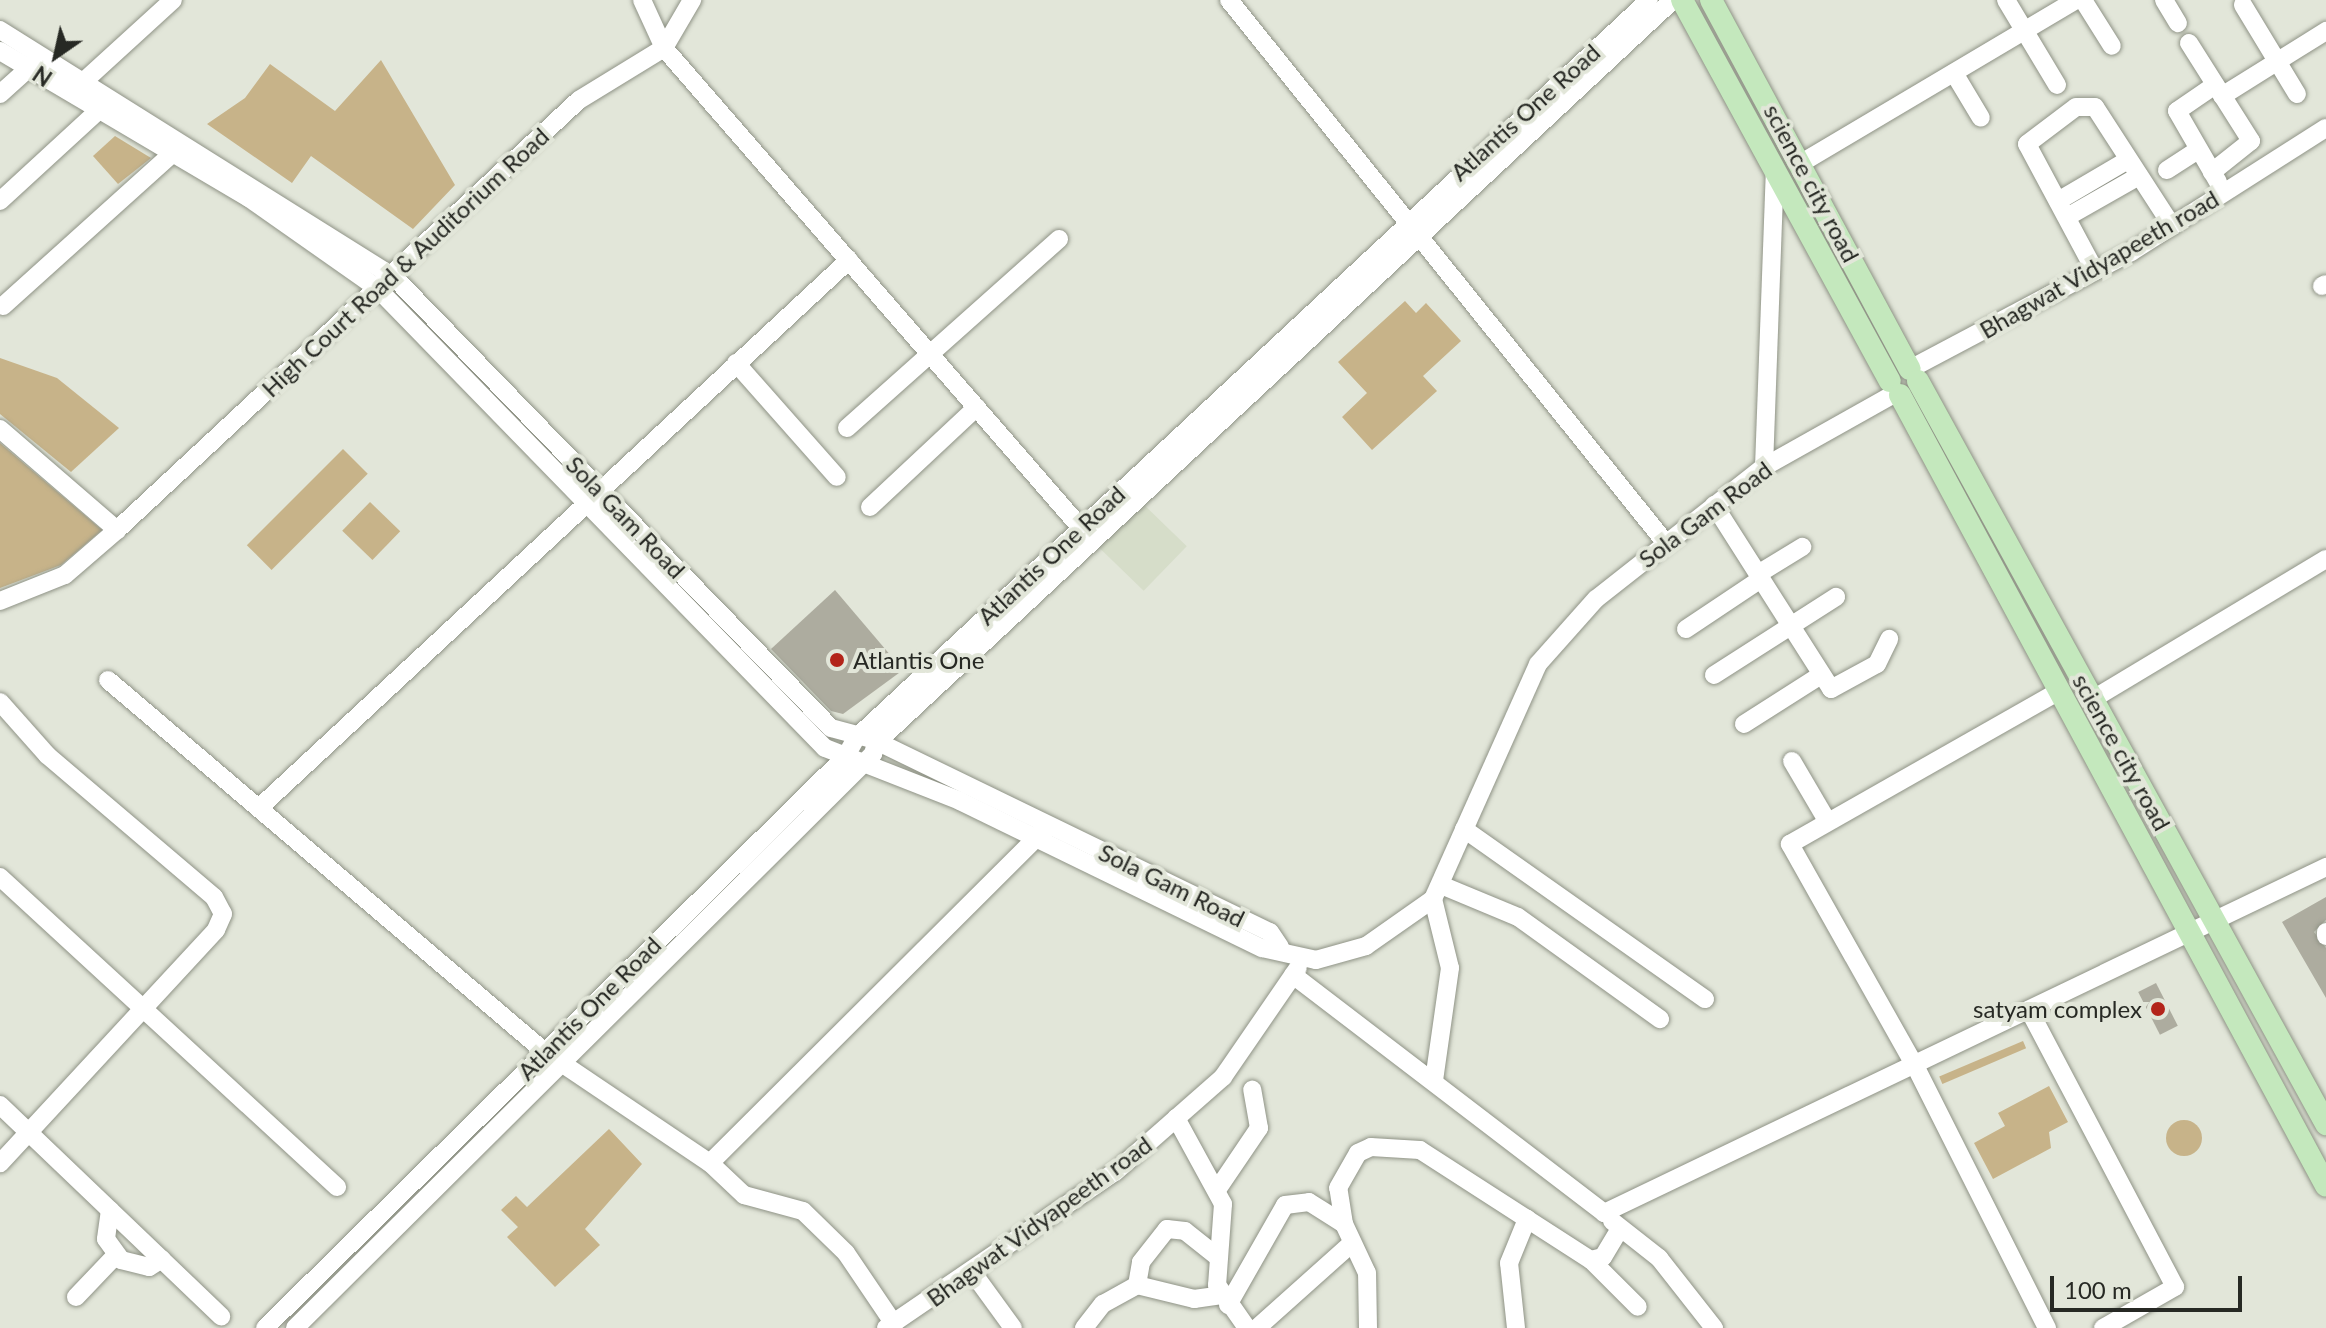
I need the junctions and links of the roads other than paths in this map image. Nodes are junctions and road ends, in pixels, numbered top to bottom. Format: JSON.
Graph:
{"nodes":[{"id":1,"x":173,"y":0,"type":"edge"},
{"id":2,"x":642,"y":0,"type":"edge"},
{"id":3,"x":692,"y":0,"type":"edge"},
{"id":4,"x":1229,"y":0,"type":"edge"},
{"id":5,"x":1649,"y":0,"type":"edge"},
{"id":6,"x":1673,"y":0,"type":"edge"},
{"id":7,"x":1682,"y":0,"type":"edge"},
{"id":8,"x":1711,"y":0,"type":"edge"},
{"id":9,"x":2006,"y":0,"type":"edge"},
{"id":10,"x":2076,"y":0,"type":"edge"},
{"id":11,"x":2083,"y":0,"type":"edge"},
{"id":12,"x":2164,"y":0,"type":"edge"},
{"id":13,"x":2243,"y":5,"type":"dead end"},
{"id":14,"x":2178,"y":23,"type":"dead end"},
{"id":15,"x":0,"y":30,"type":"edge"},
{"id":16,"x":2024,"y":31,"type":"junction"},
{"id":17,"x":2326,"y":31,"type":"edge"},
{"id":18,"x":2189,"y":43,"type":"dead end"},
{"id":19,"x":2112,"y":46,"type":"dead end"},
{"id":20,"x":664,"y":48,"type":"junction"},
{"id":21,"x":0,"y":51,"type":"edge"},
{"id":22,"x":2278,"y":61,"type":"junction"},
{"id":23,"x":28,"y":69,"type":"junction"},
{"id":24,"x":1954,"y":73,"type":"junction"},
{"id":25,"x":82,"y":83,"type":"junction"},
{"id":26,"x":2057,"y":85,"type":"dead end"},
{"id":27,"x":2219,"y":91,"type":"junction"},
{"id":28,"x":0,"y":94,"type":"edge"},
{"id":29,"x":2297,"y":94,"type":"dead end"},
{"id":30,"x":99,"y":110,"type":"junction"},
{"id":31,"x":1981,"y":118,"type":"dead end"},
{"id":32,"x":2326,"y":128,"type":"edge"},
{"id":33,"x":2198,"y":150,"type":"junction"},
{"id":34,"x":173,"y":153,"type":"junction"},
{"id":35,"x":1803,"y":162,"type":"junction"},
{"id":36,"x":1776,"y":164,"type":"junction"},
{"id":37,"x":2133,"y":168,"type":"junction"},
{"id":38,"x":2167,"y":170,"type":"dead end"},
{"id":39,"x":2212,"y":172,"type":"junction"},
{"id":40,"x":2225,"y":193,"type":"junction"},
{"id":41,"x":0,"y":201,"type":"edge"},
{"id":42,"x":2063,"y":209,"type":"junction"},
{"id":43,"x":1410,"y":217,"type":"junction"},
{"id":44,"x":2172,"y":226,"type":"junction"},
{"id":45,"x":1425,"y":235,"type":"junction"},
{"id":46,"x":1059,"y":239,"type":"dead end"},
{"id":47,"x":849,"y":260,"type":"junction"},
{"id":48,"x":2095,"y":271,"type":"junction"},
{"id":49,"x":394,"y":277,"type":"junction"},
{"id":50,"x":377,"y":288,"type":"junction"},
{"id":51,"x":3,"y":306,"type":"dead end"},
{"id":52,"x":931,"y":354,"type":"junction"},
{"id":53,"x":736,"y":363,"type":"junction"},
{"id":54,"x":1914,"y":375,"type":"junction"},
{"id":55,"x":1895,"y":389,"type":"junction"},
{"id":56,"x":977,"y":407,"type":"junction"},
{"id":57,"x":847,"y":428,"type":"dead end"},
{"id":58,"x":0,"y":429,"type":"edge"},
{"id":59,"x":1764,"y":467,"type":"junction"},
{"id":60,"x":837,"y":477,"type":"dead end"},
{"id":61,"x":598,"y":488,"type":"junction"},
{"id":62,"x":582,"y":502,"type":"junction"},
{"id":63,"x":1714,"y":505,"type":"junction"},
{"id":64,"x":870,"y":507,"type":"dead end"},
{"id":65,"x":1081,"y":528,"type":"junction"},
{"id":66,"x":117,"y":530,"type":"junction"},
{"id":67,"x":1665,"y":542,"type":"junction"},
{"id":68,"x":1802,"y":547,"type":"dead end"},
{"id":69,"x":2326,"y":559,"type":"edge"},
{"id":70,"x":1759,"y":577,"type":"junction"},
{"id":71,"x":1836,"y":597,"type":"dead end"},
{"id":72,"x":0,"y":601,"type":"edge"},
{"id":73,"x":1790,"y":626,"type":"junction"},
{"id":74,"x":1686,"y":629,"type":"dead end"},
{"id":75,"x":1889,"y":639,"type":"dead end"},
{"id":76,"x":1714,"y":675,"type":"dead end"},
{"id":77,"x":1821,"y":675,"type":"junction"},
{"id":78,"x":108,"y":680,"type":"dead end"},
{"id":79,"x":2059,"y":691,"type":"junction"},
{"id":80,"x":2093,"y":699,"type":"junction"},
{"id":81,"x":0,"y":702,"type":"edge"},
{"id":82,"x":1744,"y":724,"type":"dead end"},
{"id":83,"x":856,"y":738,"type":"junction"},
{"id":84,"x":876,"y":743,"type":"junction"},
{"id":85,"x":855,"y":758,"type":"junction"},
{"id":86,"x":1792,"y":761,"type":"dead end"},
{"id":87,"x":260,"y":807,"type":"junction"},
{"id":88,"x":1826,"y":819,"type":"junction"},
{"id":89,"x":1464,"y":829,"type":"junction"},
{"id":90,"x":1042,"y":832,"type":"junction"},
{"id":91,"x":2326,"y":867,"type":"edge"},
{"id":92,"x":0,"y":877,"type":"edge"},
{"id":93,"x":1437,"y":892,"type":"junction"},
{"id":94,"x":2217,"y":923,"type":"junction"},
{"id":95,"x":2191,"y":936,"type":"junction"},
{"id":96,"x":1304,"y":958,"type":"junction"},
{"id":97,"x":1293,"y":975,"type":"junction"},
{"id":98,"x":1705,"y":999,"type":"dead end"},
{"id":99,"x":143,"y":1009,"type":"junction"},
{"id":100,"x":2029,"y":1010,"type":"junction"},
{"id":101,"x":1660,"y":1019,"type":"dead end"},
{"id":102,"x":545,"y":1052,"type":"junction"},
{"id":103,"x":563,"y":1064,"type":"junction"},
{"id":104,"x":1915,"y":1066,"type":"junction"},
{"id":105,"x":1434,"y":1080,"type":"junction"},
{"id":106,"x":1252,"y":1090,"type":"dead end"},
{"id":107,"x":0,"y":1105,"type":"edge"},
{"id":108,"x":1176,"y":1118,"type":"junction"},
{"id":109,"x":2326,"y":1124,"type":"edge"},
{"id":110,"x":28,"y":1132,"type":"junction"},
{"id":111,"x":0,"y":1163,"type":"edge"},
{"id":112,"x":710,"y":1163,"type":"junction"},
{"id":113,"x":2326,"y":1186,"type":"edge"},
{"id":114,"x":337,"y":1187,"type":"dead end"},
{"id":115,"x":1217,"y":1190,"type":"junction"},
{"id":116,"x":110,"y":1210,"type":"junction"},
{"id":117,"x":1604,"y":1213,"type":"junction"},
{"id":118,"x":1527,"y":1219,"type":"junction"},
{"id":119,"x":1344,"y":1224,"type":"junction"},
{"id":120,"x":1620,"y":1229,"type":"junction"},
{"id":121,"x":1351,"y":1244,"type":"junction"},
{"id":122,"x":116,"y":1255,"type":"junction"},
{"id":123,"x":1219,"y":1258,"type":"junction"},
{"id":124,"x":162,"y":1259,"type":"junction"},
{"id":125,"x":1591,"y":1260,"type":"junction"},
{"id":126,"x":973,"y":1273,"type":"junction"},
{"id":127,"x":1137,"y":1285,"type":"junction"},
{"id":128,"x":76,"y":1297,"type":"dead end"},
{"id":129,"x":1225,"y":1300,"type":"junction"},
{"id":130,"x":1638,"y":1307,"type":"dead end"},
{"id":131,"x":221,"y":1316,"type":"dead end"},
{"id":132,"x":890,"y":1326,"type":"edge"},
{"id":133,"x":265,"y":1328,"type":"edge"},
{"id":134,"x":295,"y":1328,"type":"edge"},
{"id":135,"x":1013,"y":1328,"type":"edge"},
{"id":136,"x":1084,"y":1328,"type":"edge"},
{"id":137,"x":1247,"y":1328,"type":"edge"},
{"id":138,"x":1257,"y":1328,"type":"edge"},
{"id":139,"x":1368,"y":1328,"type":"edge"},
{"id":140,"x":1516,"y":1328,"type":"edge"},
{"id":141,"x":1714,"y":1328,"type":"edge"},
{"id":142,"x":2047,"y":1328,"type":"edge"},
{"id":143,"x":2103,"y":1328,"type":"edge"}],
"edges":[{"from":1,"to":25,"type":"street"},
{"from":2,"to":20,"type":"street"},
{"from":3,"to":20,"type":"street","name":"High Court Road & Auditorium Road"},
{"from":4,"to":43,"type":"street"},
{"from":5,"to":43,"type":"street","name":"Atlantis One Road"},
{"from":6,"to":45,"type":"street","name":"Atlantis One Road"},
{"from":7,"to":36,"type":"main road"},
{"from":8,"to":35,"type":"main road","name":"science city road"},
{"from":9,"to":16,"type":"street"},
{"from":10,"to":16,"type":"street"},
{"from":11,"to":19,"type":"street"},
{"from":12,"to":14,"type":"street"},
{"from":13,"to":22,"type":"street"},
{"from":15,"to":25,"type":"street","name":"Sola Gam Road"},
{"from":16,"to":24,"type":"street"},
{"from":16,"to":26,"type":"street"},
{"from":17,"to":22,"type":"street"},
{"from":18,"to":27,"type":"street"},
{"from":20,"to":47,"type":"street"},
{"from":20,"to":49,"type":"street","name":"High Court Road & Auditorium Road"},
{"from":21,"to":23,"type":"street","name":"Sola Gam Road"},
{"from":22,"to":27,"type":"street"},
{"from":22,"to":29,"type":"street"},
{"from":23,"to":28,"type":"street"},
{"from":23,"to":30,"type":"street","name":"Sola Gam Road"},
{"from":24,"to":31,"type":"street"},
{"from":24,"to":35,"type":"street"},
{"from":25,"to":49,"type":"street","name":"Sola Gam Road"},
{"from":27,"to":33,"type":"street"},
{"from":27,"to":39,"type":"street"},
{"from":30,"to":34,"type":"street","name":"Sola Gam Road"},
{"from":30,"to":41,"type":"street"},
{"from":32,"to":40,"type":"street","name":"Bhagwat Vidyapeeth road"},
{"from":33,"to":38,"type":"street"},
{"from":33,"to":39,"type":"street"},
{"from":34,"to":50,"type":"street","name":"Sola Gam Road"},
{"from":34,"to":51,"type":"street"},
{"from":35,"to":54,"type":"main road","name":"science city road"},
{"from":36,"to":55,"type":"main road"},
{"from":36,"to":59,"type":"street"},
{"from":37,"to":42,"type":"street"},
{"from":37,"to":42,"type":"street"},
{"from":37,"to":44,"type":"street"},
{"from":39,"to":40,"type":"street"},
{"from":40,"to":44,"type":"street","name":"Bhagwat Vidyapeeth road"},
{"from":42,"to":48,"type":"street"},
{"from":43,"to":45,"type":"street"},
{"from":43,"to":65,"type":"street","name":"Atlantis One Road"},
{"from":44,"to":48,"type":"street","name":"Bhagwat Vidyapeeth road"},
{"from":45,"to":67,"type":"street"},
{"from":45,"to":84,"type":"street","name":"Atlantis One Road"},
{"from":46,"to":52,"type":"street"},
{"from":47,"to":52,"type":"street"},
{"from":47,"to":53,"type":"street"},
{"from":48,"to":54,"type":"street","name":"Bhagwat Vidyapeeth road"},
{"from":49,"to":50,"type":"street","name":"High Court Road & Auditorium Road"},
{"from":49,"to":61,"type":"street","name":"Sola Gam Road"},
{"from":50,"to":62,"type":"street","name":"Sola Gam Road"},
{"from":50,"to":66,"type":"street","name":"High Court Road & Auditorium Road"},
{"from":52,"to":56,"type":"street"},
{"from":52,"to":57,"type":"street"},
{"from":53,"to":60,"type":"street"},
{"from":53,"to":61,"type":"street"},
{"from":54,"to":55,"type":"main road"},
{"from":54,"to":80,"type":"main road","name":"science city road"},
{"from":55,"to":59,"type":"street","name":"Sola Gam Road"},
{"from":55,"to":79,"type":"main road"},
{"from":56,"to":64,"type":"street"},
{"from":56,"to":65,"type":"street"},
{"from":58,"to":66,"type":"street"},
{"from":59,"to":63,"type":"street","name":"Sola Gam Road"},
{"from":61,"to":62,"type":"street"},
{"from":61,"to":83,"type":"street","name":"Sola Gam Road"},
{"from":62,"to":85,"type":"street","name":"Sola Gam Road"},
{"from":62,"to":87,"type":"street"},
{"from":63,"to":67,"type":"street","name":"Sola Gam Road"},
{"from":63,"to":70,"type":"street"},
{"from":65,"to":83,"type":"street","name":"Atlantis One Road"},
{"from":66,"to":72,"type":"street","name":"High Court Road & Auditorium Road"},
{"from":67,"to":89,"type":"street","name":"Sola Gam Road"},
{"from":68,"to":70,"type":"street"},
{"from":69,"to":80,"type":"street"},
{"from":70,"to":73,"type":"street"},
{"from":70,"to":74,"type":"street"},
{"from":71,"to":73,"type":"street"},
{"from":73,"to":76,"type":"street"},
{"from":73,"to":77,"type":"street"},
{"from":75,"to":77,"type":"street"},
{"from":77,"to":82,"type":"street"},
{"from":78,"to":87,"type":"street"},
{"from":79,"to":88,"type":"street"},
{"from":79,"to":95,"type":"main road"},
{"from":80,"to":94,"type":"main road","name":"science city road"},
{"from":81,"to":99,"type":"street"},
{"from":83,"to":84,"type":"street","name":"Sola Gam Road"},
{"from":83,"to":85,"type":"street","name":"Atlantis One Road"},
{"from":84,"to":85,"type":"street","name":"Atlantis One Road"},
{"from":84,"to":90,"type":"street","name":"Sola Gam Road"},
{"from":85,"to":90,"type":"street","name":"Sola Gam Road"},
{"from":85,"to":102,"type":"street","name":"Atlantis One Road"},
{"from":85,"to":103,"type":"street","name":"Atlantis One Road"},
{"from":86,"to":88,"type":"street"},
{"from":87,"to":102,"type":"street"},
{"from":88,"to":104,"type":"street"},
{"from":89,"to":93,"type":"street","name":"Sola Gam Road"},
{"from":89,"to":98,"type":"street"},
{"from":90,"to":96,"type":"street","name":"Sola Gam Road"},
{"from":90,"to":112,"type":"street"},
{"from":91,"to":94,"type":"street"},
{"from":92,"to":99,"type":"street"},
{"from":93,"to":96,"type":"street"},
{"from":93,"to":101,"type":"street"},
{"from":93,"to":105,"type":"street"},
{"from":94,"to":95,"type":"street"},
{"from":94,"to":109,"type":"main road","name":"science city road"},
{"from":95,"to":100,"type":"street"},
{"from":95,"to":113,"type":"main road"},
{"from":96,"to":97,"type":"street","name":"Bhagwat Vidyapeeth road"},
{"from":97,"to":105,"type":"street"},
{"from":97,"to":108,"type":"street","name":"Bhagwat Vidyapeeth road"},
{"from":99,"to":110,"type":"street"},
{"from":99,"to":114,"type":"street"},
{"from":100,"to":104,"type":"street"},
{"from":100,"to":143,"type":"street"},
{"from":102,"to":133,"type":"street","name":"Atlantis One Road"},
{"from":103,"to":112,"type":"street"},
{"from":103,"to":134,"type":"street","name":"Atlantis One Road"},
{"from":104,"to":117,"type":"street"},
{"from":104,"to":142,"type":"street"},
{"from":105,"to":117,"type":"street"},
{"from":106,"to":115,"type":"street"},
{"from":107,"to":110,"type":"street"},
{"from":108,"to":115,"type":"street"},
{"from":108,"to":126,"type":"street","name":"Bhagwat Vidyapeeth road"},
{"from":110,"to":111,"type":"street"},
{"from":110,"to":116,"type":"street"},
{"from":112,"to":132,"type":"street"},
{"from":115,"to":123,"type":"street"},
{"from":116,"to":122,"type":"street"},
{"from":116,"to":124,"type":"street"},
{"from":117,"to":120,"type":"street"},
{"from":118,"to":119,"type":"street"},
{"from":118,"to":125,"type":"street"},
{"from":118,"to":140,"type":"street"},
{"from":119,"to":121,"type":"street"},
{"from":119,"to":129,"type":"street"},
{"from":120,"to":125,"type":"street"},
{"from":120,"to":141,"type":"street"},
{"from":121,"to":138,"type":"street"},
{"from":121,"to":139,"type":"street"},
{"from":122,"to":124,"type":"street"},
{"from":122,"to":128,"type":"street"},
{"from":123,"to":127,"type":"street"},
{"from":123,"to":129,"type":"street"},
{"from":124,"to":131,"type":"street"},
{"from":125,"to":130,"type":"street"},
{"from":126,"to":132,"type":"street","name":"Bhagwat Vidyapeeth road"},
{"from":126,"to":135,"type":"street"},
{"from":127,"to":129,"type":"street"},
{"from":127,"to":136,"type":"street"},
{"from":129,"to":137,"type":"street"}]}
